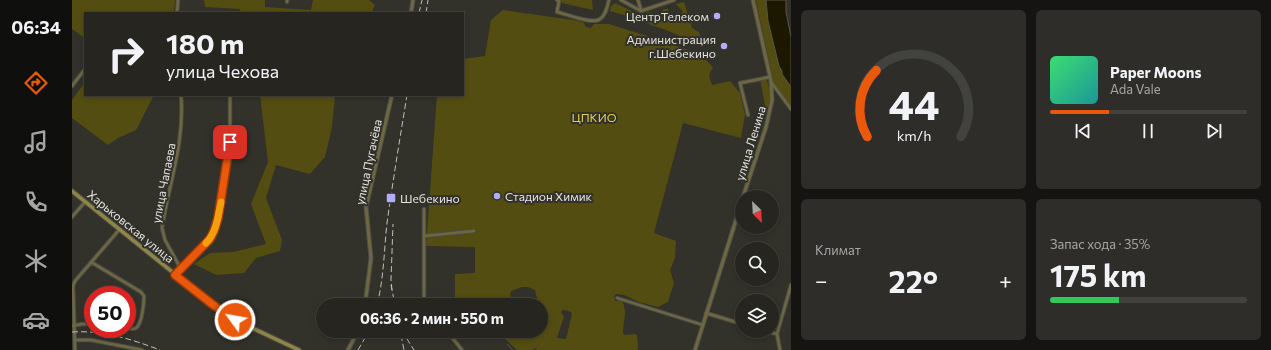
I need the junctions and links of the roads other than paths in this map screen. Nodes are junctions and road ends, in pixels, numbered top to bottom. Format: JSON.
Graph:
{"nodes":[{"id":1,"x":178,"y":0,"type":"edge"},
{"id":2,"x":413,"y":0,"type":"edge"},
{"id":3,"x":558,"y":0,"type":"edge"},
{"id":4,"x":609,"y":0,"type":"edge"},
{"id":5,"x":621,"y":0,"type":"edge"},
{"id":6,"x":638,"y":0,"type":"edge"},
{"id":7,"x":674,"y":0,"type":"edge"},
{"id":8,"x":753,"y":0,"type":"edge"},
{"id":9,"x":641,"y":11,"type":"junction"},
{"id":10,"x":177,"y":12,"type":"edge"},
{"id":11,"x":411,"y":12,"type":"edge"},
{"id":12,"x":84,"y":70,"type":"edge"},
{"id":13,"x":770,"y":77,"type":"junction"},
{"id":14,"x":771,"y":81,"type":"junction"},
{"id":15,"x":72,"y":86,"type":"edge"},
{"id":16,"x":181,"y":96,"type":"edge"},
{"id":17,"x":230,"y":96,"type":"edge"},
{"id":18,"x":392,"y":96,"type":"edge"},
{"id":19,"x":791,"y":109,"type":"edge"},
{"id":20,"x":748,"y":115,"type":"dead end"},
{"id":21,"x":745,"y":190,"type":"edge"},
{"id":22,"x":72,"y":191,"type":"edge"},
{"id":23,"x":85,"y":202,"type":"junction"},
{"id":24,"x":424,"y":210,"type":"dead end"},
{"id":25,"x":72,"y":217,"type":"edge"},
{"id":26,"x":735,"y":223,"type":"edge"},
{"id":27,"x":119,"y":230,"type":"junction"},
{"id":28,"x":474,"y":231,"type":"dead end"},
{"id":29,"x":424,"y":236,"type":"junction"},
{"id":30,"x":91,"y":262,"type":"junction"},
{"id":31,"x":181,"y":269,"type":"junction"},
{"id":32,"x":175,"y":275,"type":"junction"},
{"id":33,"x":791,"y":285,"type":"edge"},
{"id":34,"x":131,"y":286,"type":"edge"},
{"id":35,"x":136,"y":289,"type":"edge"},
{"id":36,"x":366,"y":298,"type":"edge"},
{"id":37,"x":424,"y":298,"type":"edge"},
{"id":38,"x":617,"y":298,"type":"dead end"},
{"id":39,"x":706,"y":313,"type":"junction"},
{"id":40,"x":735,"y":322,"type":"edge"},
{"id":41,"x":84,"y":324,"type":"edge"},
{"id":42,"x":779,"y":324,"type":"edge"},
{"id":43,"x":703,"y":325,"type":"junction"},
{"id":44,"x":73,"y":326,"type":"edge"},
{"id":45,"x":136,"y":328,"type":"edge"},
{"id":46,"x":354,"y":338,"type":"edge"},
{"id":47,"x":453,"y":338,"type":"edge"},
{"id":48,"x":777,"y":338,"type":"edge"},
{"id":49,"x":75,"y":340,"type":"junction"},
{"id":50,"x":75,"y":350,"type":"edge"},
{"id":51,"x":142,"y":350,"type":"edge"},
{"id":52,"x":299,"y":350,"type":"edge"},
{"id":53,"x":348,"y":350,"type":"edge"},
{"id":54,"x":462,"y":350,"type":"edge"},
{"id":55,"x":696,"y":350,"type":"edge"},
{"id":56,"x":780,"y":350,"type":"edge"}],
"edges":[{"from":1,"to":10,"type":"street"},
{"from":2,"to":11,"type":"street"},
{"from":3,"to":4,"type":"street"},
{"from":5,"to":9,"type":"street"},
{"from":6,"to":9,"type":"street"},
{"from":7,"to":9,"type":"street"},
{"from":8,"to":13,"type":"street","name":"улица Ленина"},
{"from":12,"to":15,"type":"street"},
{"from":13,"to":14,"type":"street","name":"улица Ленина"},
{"from":13,"to":20,"type":"street"},
{"from":14,"to":19,"type":"street"},
{"from":14,"to":21,"type":"street","name":"улица Ленина"},
{"from":16,"to":31,"type":"street","name":"улица Чапаева"},
{"from":17,"to":31,"type":"street"},
{"from":18,"to":36,"type":"street","name":"улица Пугачёва"},
{"from":22,"to":23,"type":"main road","name":"Харьковская улица"},
{"from":23,"to":25,"type":"street"},
{"from":23,"to":27,"type":"main road","name":"Харьковская улица"},
{"from":24,"to":29,"type":"street"},
{"from":26,"to":39,"type":"street"},
{"from":27,"to":30,"type":"street"},
{"from":27,"to":32,"type":"main road","name":"Харьковская улица"},
{"from":28,"to":29,"type":"street"},
{"from":29,"to":37,"type":"street"},
{"from":30,"to":34,"type":"street"},
{"from":30,"to":44,"type":"street"},
{"from":31,"to":32,"type":"street"},
{"from":32,"to":52,"type":"main road","name":"Харьковская улица"},
{"from":33,"to":42,"type":"street"},
{"from":35,"to":45,"type":"street"},
{"from":38,"to":43,"type":"street"},
{"from":39,"to":40,"type":"street"},
{"from":39,"to":43,"type":"street"},
{"from":41,"to":44,"type":"street"},
{"from":43,"to":55,"type":"street"},
{"from":44,"to":49,"type":"street"},
{"from":46,"to":53,"type":"street"},
{"from":47,"to":54,"type":"street"},
{"from":48,"to":56,"type":"street"},
{"from":49,"to":50,"type":"street"},
{"from":49,"to":51,"type":"street"}]}
